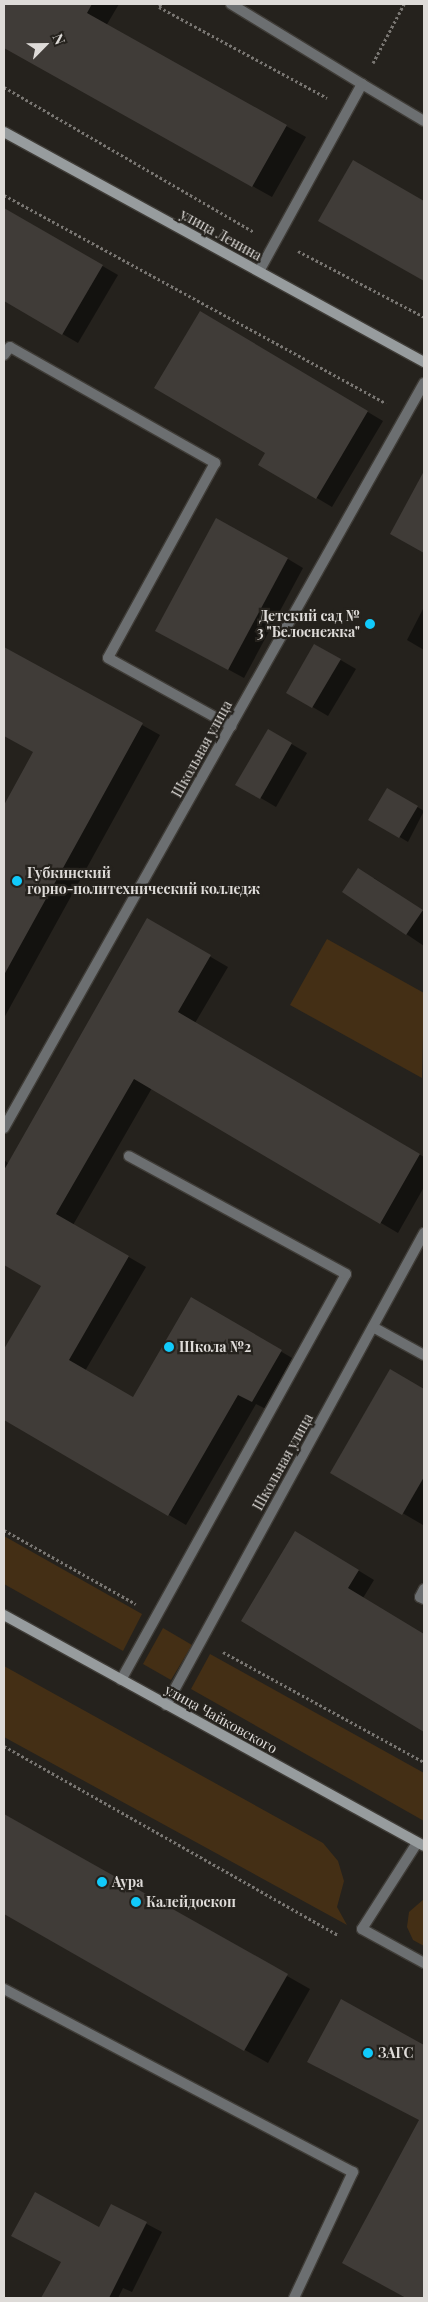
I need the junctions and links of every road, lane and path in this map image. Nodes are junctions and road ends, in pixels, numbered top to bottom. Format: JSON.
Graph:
{"nodes":[{"id":1,"x":161,"y":4,"type":"edge"},
{"id":2,"x":231,"y":4,"type":"edge"},
{"id":3,"x":404,"y":4,"type":"edge"},
{"id":4,"x":362,"y":84,"type":"junction"},
{"id":5,"x":4,"y":87,"type":"edge"},
{"id":6,"x":348,"y":110,"type":"junction"},
{"id":7,"x":424,"y":121,"type":"edge"},
{"id":8,"x":4,"y":132,"type":"edge"},
{"id":9,"x":4,"y":195,"type":"edge"},
{"id":10,"x":298,"y":240,"type":"dead end"},
{"id":11,"x":274,"y":243,"type":"junction"},
{"id":12,"x":259,"y":271,"type":"junction"},
{"id":13,"x":424,"y":317,"type":"edge"},
{"id":14,"x":4,"y":355,"type":"edge"},
{"id":15,"x":424,"y":362,"type":"edge"},
{"id":16,"x":424,"y":383,"type":"edge"},
{"id":17,"x":407,"y":414,"type":"junction"},
{"id":18,"x":231,"y":726,"type":"junction"},
{"id":19,"x":4,"y":1125,"type":"edge"},
{"id":20,"x":128,"y":1156,"type":"dead end"},
{"id":21,"x":424,"y":1233,"type":"edge"},
{"id":22,"x":373,"y":1327,"type":"junction"},
{"id":23,"x":424,"y":1355,"type":"edge"},
{"id":24,"x":424,"y":1589,"type":"edge"},
{"id":25,"x":424,"y":1599,"type":"edge"},
{"id":26,"x":4,"y":1615,"type":"edge"},
{"id":27,"x":121,"y":1680,"type":"junction"},
{"id":28,"x":166,"y":1705,"type":"junction"},
{"id":29,"x":4,"y":1746,"type":"edge"},
{"id":30,"x":421,"y":1844,"type":"edge"},
{"id":31,"x":347,"y":1940,"type":"dead end"},
{"id":32,"x":424,"y":1962,"type":"edge"},
{"id":33,"x":4,"y":1989,"type":"edge"},
{"id":34,"x":294,"y":2298,"type":"edge"}],
"edges":[{"from":1,"to":6,"type":"path"},
{"from":2,"to":4,"type":"street"},
{"from":3,"to":4,"type":"path"},
{"from":4,"to":6,"type":"street"},
{"from":4,"to":7,"type":"street"},
{"from":5,"to":11,"type":"path"},
{"from":6,"to":11,"type":"street"},
{"from":8,"to":12,"type":"main road","name":"улица Ленина"},
{"from":9,"to":17,"type":"path"},
{"from":10,"to":13,"type":"path"},
{"from":11,"to":12,"type":"street"},
{"from":12,"to":15,"type":"main road","name":"улица Ленина"},
{"from":14,"to":18,"type":"street"},
{"from":16,"to":17,"type":"street","name":"Школьная улица"},
{"from":17,"to":18,"type":"street","name":"Школьная улица"},
{"from":18,"to":19,"type":"street","name":"Школьная улица"},
{"from":20,"to":27,"type":"street"},
{"from":21,"to":22,"type":"street","name":"Школьная улица"},
{"from":22,"to":23,"type":"street"},
{"from":22,"to":28,"type":"street","name":"Школьная улица"},
{"from":24,"to":25,"type":"street"},
{"from":26,"to":27,"type":"main road","name":"улица Чайковского"},
{"from":27,"to":28,"type":"main road","name":"улица Чайковского"},
{"from":28,"to":30,"type":"main road","name":"улица Чайковского"},
{"from":29,"to":31,"type":"path"},
{"from":30,"to":32,"type":"street"},
{"from":33,"to":34,"type":"street"}]}
